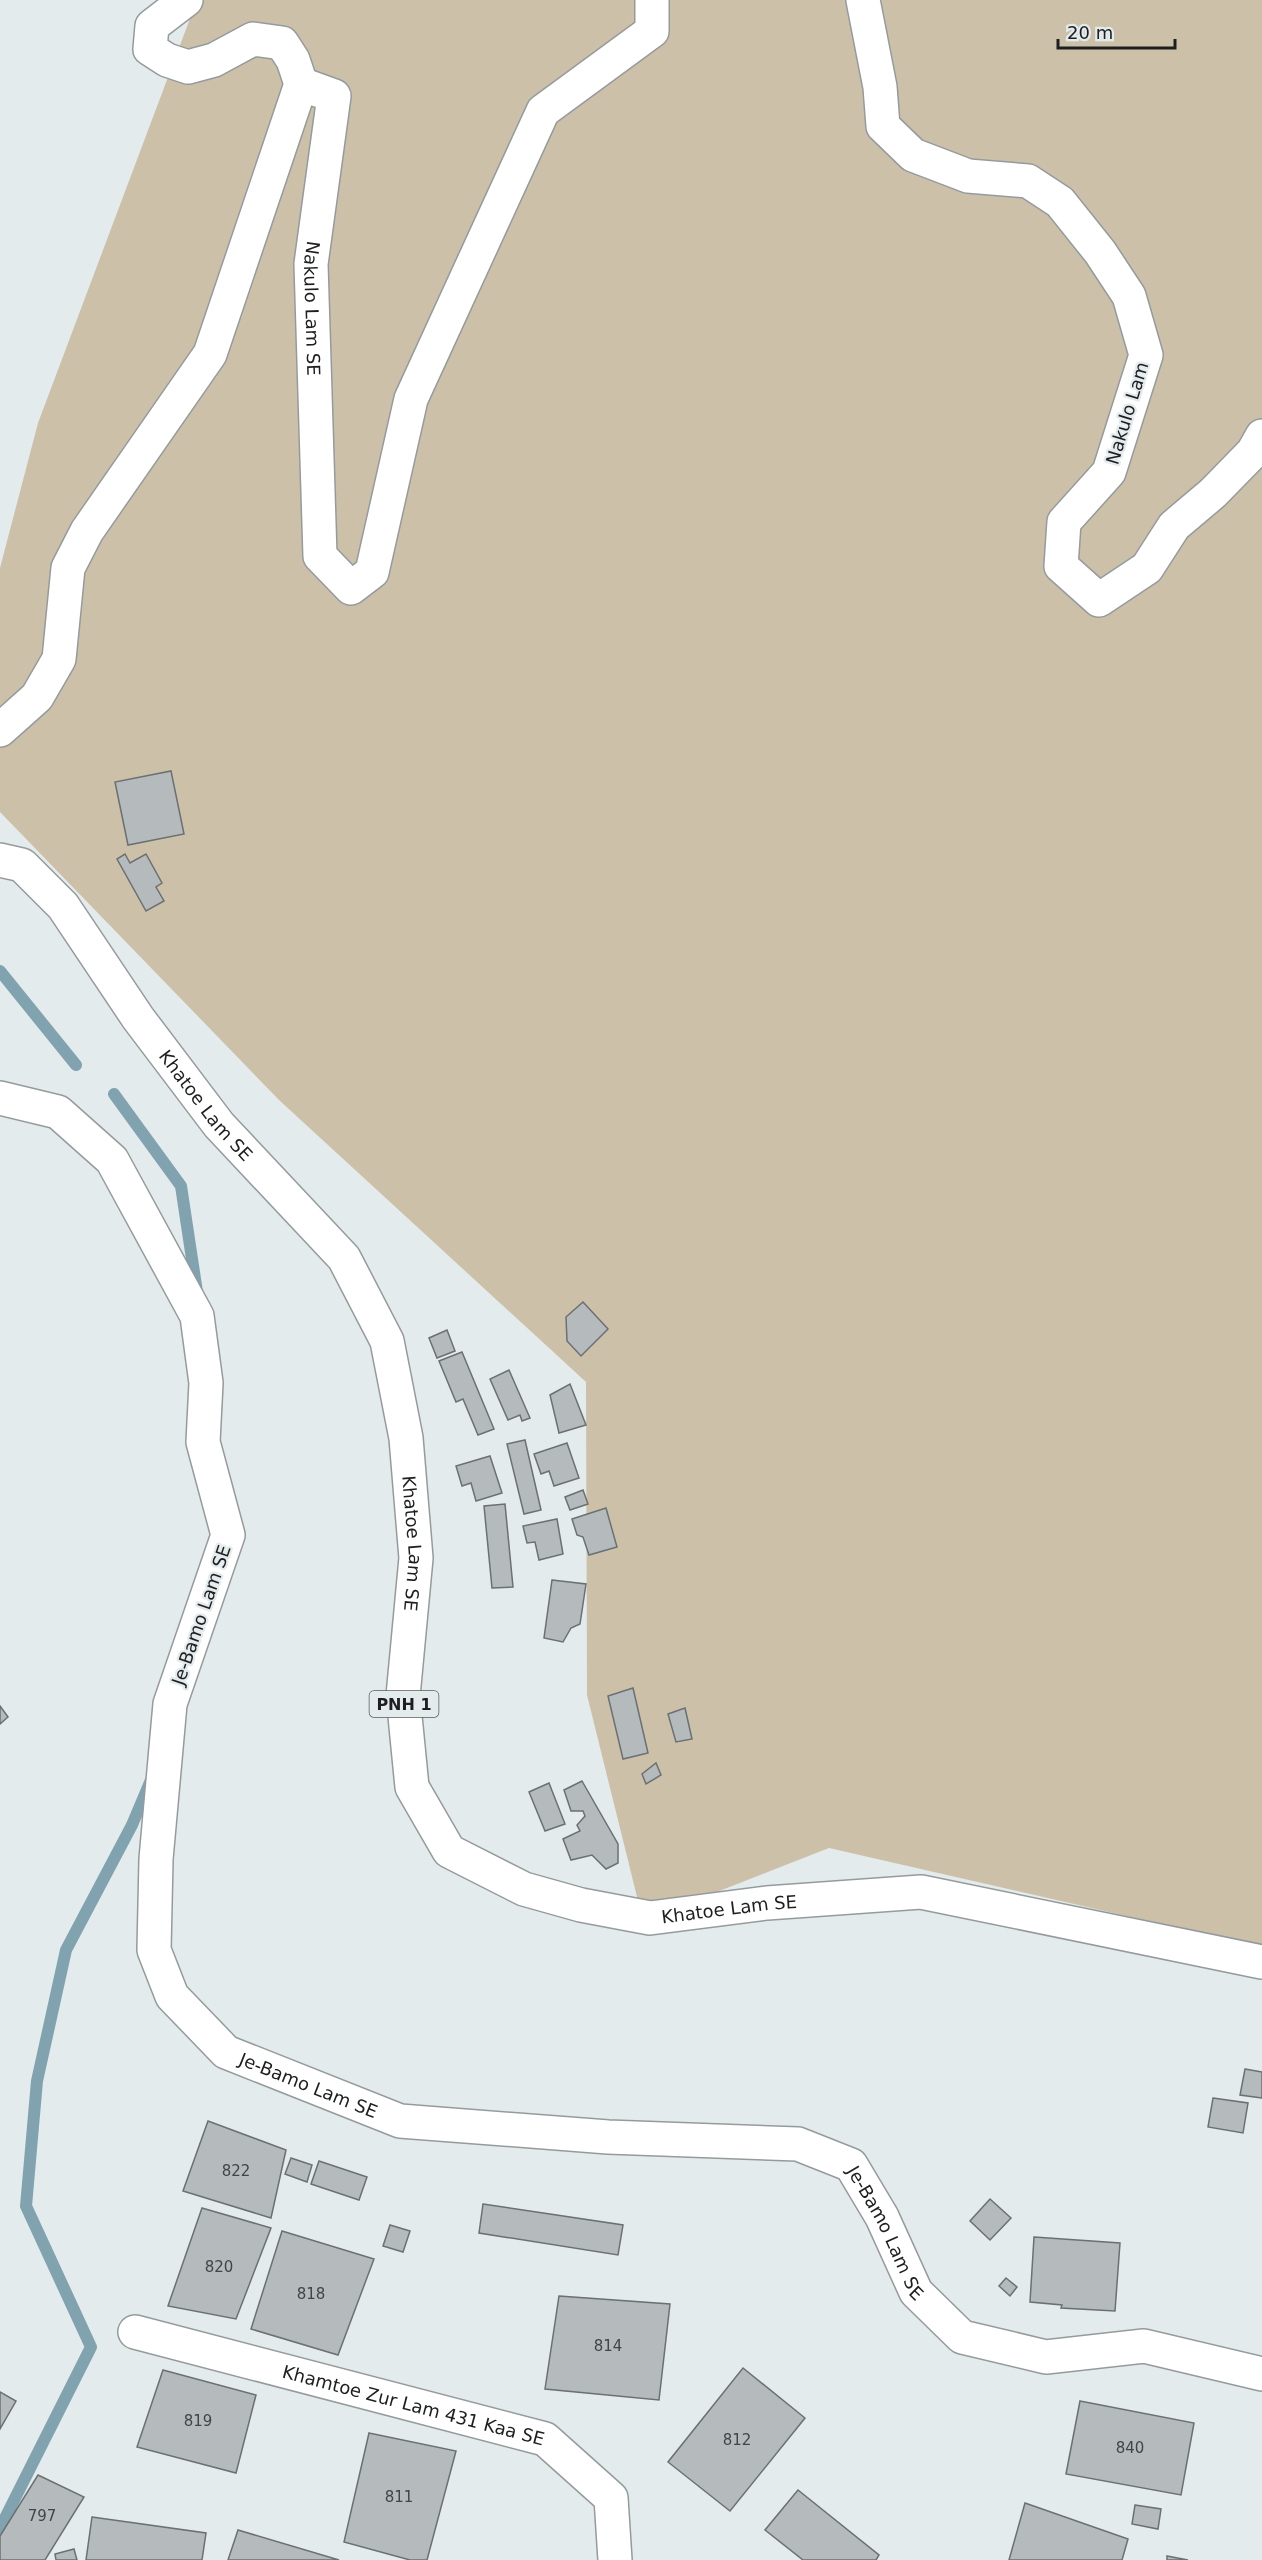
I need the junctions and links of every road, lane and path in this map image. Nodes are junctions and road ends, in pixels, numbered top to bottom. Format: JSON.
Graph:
{"nodes":[{"id":1,"x":186,"y":0,"type":"edge"},
{"id":2,"x":652,"y":0,"type":"edge"},
{"id":3,"x":863,"y":0,"type":"edge"},
{"id":4,"x":301,"y":84,"type":"junction"},
{"id":5,"x":1262,"y":436,"type":"edge"},
{"id":6,"x":0,"y":730,"type":"edge"},
{"id":7,"x":0,"y":860,"type":"edge"},
{"id":8,"x":0,"y":1098,"type":"edge"},
{"id":9,"x":1262,"y":1962,"type":"edge"},
{"id":10,"x":135,"y":2332,"type":"dead end"},
{"id":11,"x":1262,"y":2374,"type":"edge"},
{"id":12,"x":615,"y":2560,"type":"edge"}],
"edges":[{"from":1,"to":4,"type":"street"},
{"from":2,"to":4,"type":"street","name":"Nakulo Lam SE"},
{"from":3,"to":5,"type":"street","name":"Nakulo Lam"},
{"from":4,"to":6,"type":"street"},
{"from":7,"to":9,"type":"street","name":"Khatoe Lam SE","number":"PNH 1"},
{"from":8,"to":11,"type":"street","name":"Je-Bamo Lam SE"},
{"from":10,"to":12,"type":"street","name":"Khamtoe Zur Lam 431 Kaa SE"}]}
